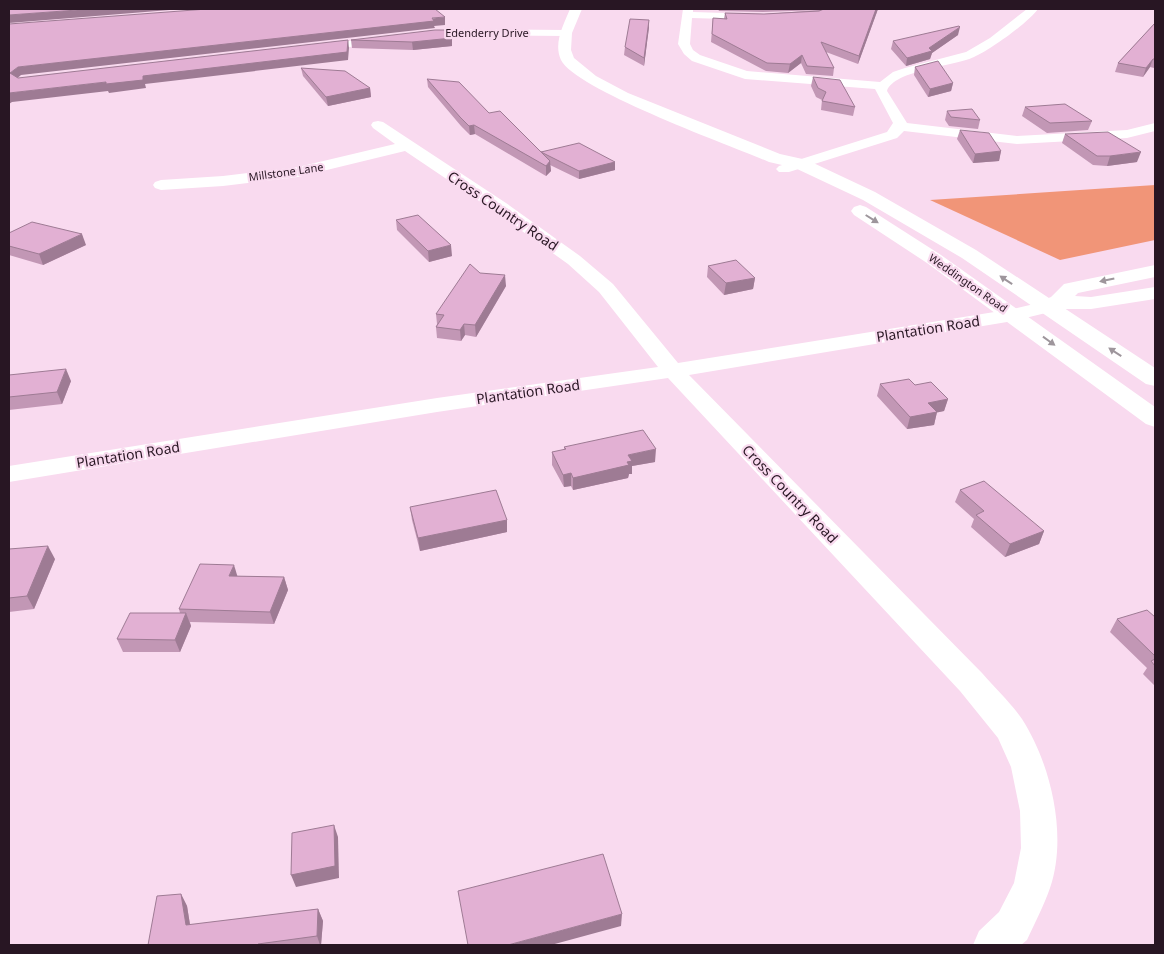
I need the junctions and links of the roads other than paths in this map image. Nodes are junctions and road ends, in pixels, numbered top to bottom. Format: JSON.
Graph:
{"nodes":[{"id":1,"x":576,"y":9,"type":"edge"},
{"id":2,"x":1033,"y":9,"type":"edge"},
{"id":3,"x":688,"y":12,"type":"edge"},
{"id":4,"x":771,"y":17,"type":"edge"},
{"id":5,"x":566,"y":33,"type":"junction"},
{"id":6,"x":302,"y":49,"type":"edge"},
{"id":7,"x":882,"y":86,"type":"junction"},
{"id":8,"x":378,"y":125,"type":"dead end"},
{"id":9,"x":899,"y":126,"type":"junction"},
{"id":10,"x":1155,"y":127,"type":"edge"},
{"id":11,"x":407,"y":146,"type":"junction"},
{"id":12,"x":787,"y":164,"type":"junction"},
{"id":13,"x":162,"y":185,"type":"dead end"},
{"id":14,"x":1155,"y":271,"type":"edge"},
{"id":15,"x":1155,"y":293,"type":"edge"},
{"id":16,"x":1052,"y":305,"type":"junction"},
{"id":17,"x":1013,"y":315,"type":"junction"},
{"id":18,"x":673,"y":370,"type":"junction"},
{"id":19,"x":1155,"y":379,"type":"edge"},
{"id":20,"x":1155,"y":419,"type":"edge"},
{"id":21,"x":9,"y":474,"type":"edge"},
{"id":22,"x":993,"y":945,"type":"edge"}],
"edges":[{"from":1,"to":5,"type":"main road","name":"Weddington Road"},
{"from":2,"to":7,"type":"street"},
{"from":3,"to":4,"type":"street"},
{"from":3,"to":7,"type":"street"},
{"from":5,"to":6,"type":"street","name":"Edenderry Drive"},
{"from":5,"to":12,"type":"main road","name":"Weddington Road"},
{"from":7,"to":9,"type":"street"},
{"from":8,"to":11,"type":"street","name":"Cross Country Road"},
{"from":9,"to":10,"type":"street"},
{"from":9,"to":12,"type":"street"},
{"from":11,"to":13,"type":"street","name":"Millstone Lane"},
{"from":11,"to":18,"type":"street","name":"Cross Country Road"},
{"from":16,"to":12,"type":"main road","name":"Weddington Road","one_way":true},
{"from":12,"to":17,"type":"main road","name":"Weddington Road","one_way":true},
{"from":14,"to":16,"type":"main road","one_way":true},
{"from":15,"to":16,"type":"main road"},
{"from":16,"to":17,"type":"street","name":"Plantation Road"},
{"from":19,"to":16,"type":"main road","name":"Weddington Road","one_way":true},
{"from":17,"to":18,"type":"street","name":"Plantation Road"},
{"from":17,"to":20,"type":"main road","name":"Weddington Road","one_way":true},
{"from":18,"to":21,"type":"street","name":"Plantation Road"},
{"from":18,"to":22,"type":"street","name":"Cross Country Road"}]}
